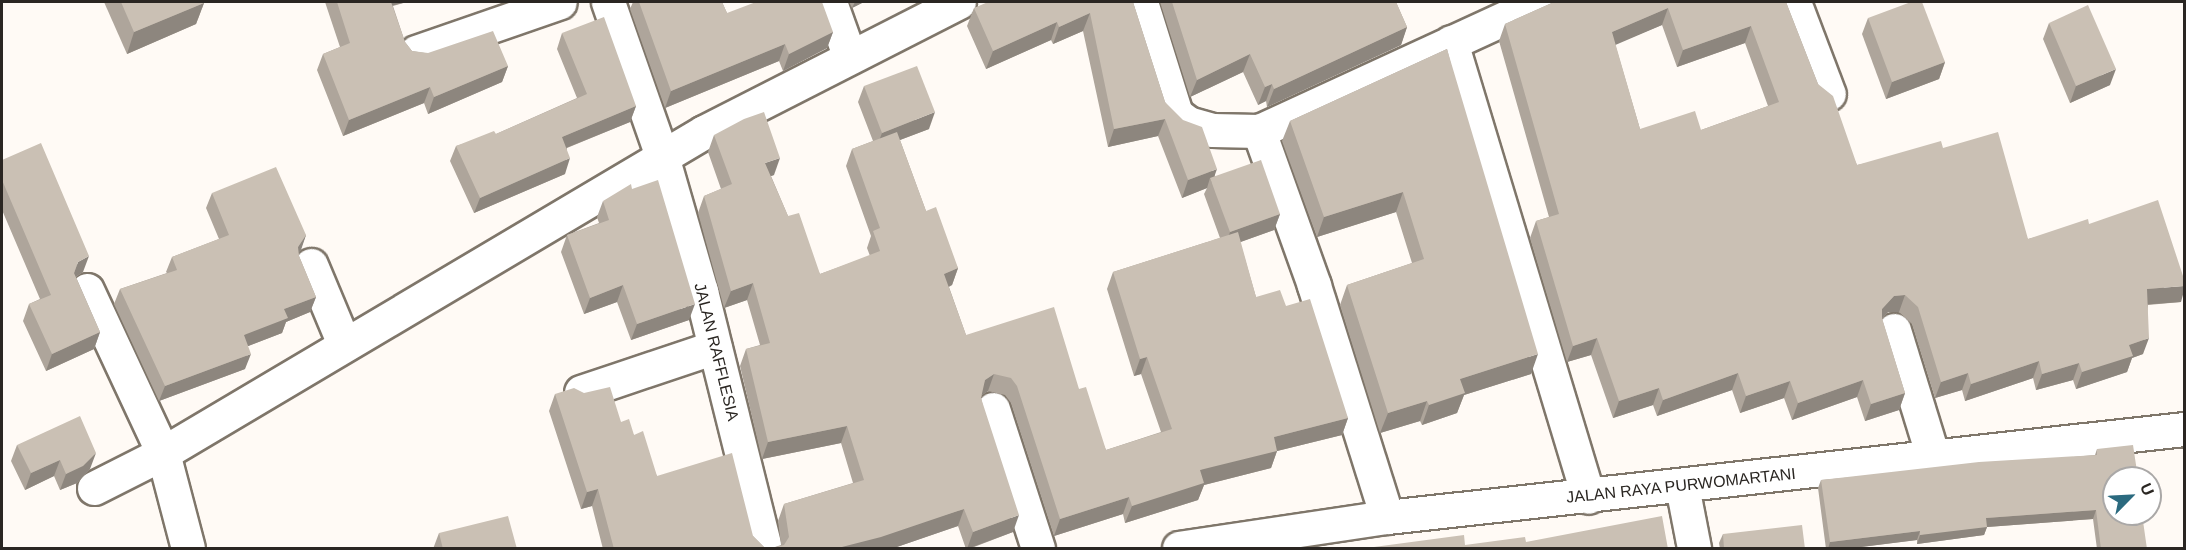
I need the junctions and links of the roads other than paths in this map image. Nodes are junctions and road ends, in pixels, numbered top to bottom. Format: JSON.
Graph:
{"nodes":[{"id":1,"x":560,"y":2,"type":"edge"},
{"id":2,"x":608,"y":2,"type":"edge"},
{"id":3,"x":830,"y":2,"type":"edge"},
{"id":4,"x":959,"y":2,"type":"edge"},
{"id":5,"x":1141,"y":2,"type":"edge"},
{"id":6,"x":1539,"y":2,"type":"edge"},
{"id":7,"x":1794,"y":2,"type":"edge"},
{"id":8,"x":1451,"y":42,"type":"junction"},
{"id":9,"x":416,"y":52,"type":"edge"},
{"id":10,"x":849,"y":55,"type":"junction"},
{"id":11,"x":1829,"y":94,"type":"edge"},
{"id":12,"x":1259,"y":131,"type":"junction"},
{"id":13,"x":662,"y":156,"type":"junction"},
{"id":14,"x":311,"y":265,"type":"dead end"},
{"id":15,"x":87,"y":290,"type":"dead end"},
{"id":16,"x":1894,"y":330,"type":"dead end"},
{"id":17,"x":344,"y":344,"type":"junction"},
{"id":18,"x":715,"y":348,"type":"junction"},
{"id":19,"x":581,"y":392,"type":"edge"},
{"id":20,"x":993,"y":409,"type":"dead end"},
{"id":21,"x":2184,"y":429,"type":"edge"},
{"id":22,"x":163,"y":453,"type":"junction"},
{"id":23,"x":1933,"y":457,"type":"junction"},
{"id":24,"x":1682,"y":486,"type":"junction"},
{"id":25,"x":94,"y":488,"type":"dead end"},
{"id":26,"x":1588,"y":497,"type":"junction"},
{"id":27,"x":1387,"y":517,"type":"junction"},
{"id":28,"x":188,"y":549,"type":"edge"},
{"id":29,"x":765,"y":549,"type":"edge"},
{"id":30,"x":1038,"y":549,"type":"edge"},
{"id":31,"x":1179,"y":549,"type":"edge"},
{"id":32,"x":1694,"y":549,"type":"edge"}],
"edges":[{"from":1,"to":9,"type":"street"},
{"from":2,"to":13,"type":"street","name":"JALAN RAFFLESIA"},
{"from":3,"to":10,"type":"street"},
{"from":4,"to":10,"type":"street"},
{"from":5,"to":12,"type":"street"},
{"from":6,"to":8,"type":"street"},
{"from":7,"to":11,"type":"street"},
{"from":8,"to":12,"type":"street"},
{"from":8,"to":26,"type":"street"},
{"from":10,"to":13,"type":"street"},
{"from":12,"to":27,"type":"street"},
{"from":13,"to":17,"type":"street"},
{"from":13,"to":18,"type":"street","name":"JALAN RAFFLESIA"},
{"from":14,"to":17,"type":"street"},
{"from":15,"to":22,"type":"street"},
{"from":16,"to":23,"type":"street"},
{"from":17,"to":22,"type":"street"},
{"from":18,"to":19,"type":"street"},
{"from":18,"to":29,"type":"street","name":"JALAN RAFFLESIA"},
{"from":20,"to":30,"type":"street"},
{"from":21,"to":23,"type":"street","name":"JALAN RAYA PURWOMARTANI"},
{"from":22,"to":25,"type":"street"},
{"from":22,"to":28,"type":"street"},
{"from":23,"to":24,"type":"street","name":"JALAN RAYA PURWOMARTANI"},
{"from":24,"to":26,"type":"street","name":"JALAN RAYA PURWOMARTANI"},
{"from":24,"to":32,"type":"street"},
{"from":26,"to":27,"type":"street","name":"JALAN RAYA PURWOMARTANI"},
{"from":27,"to":31,"type":"street","name":"JALAN RAYA PURWOMARTANI"}]}
